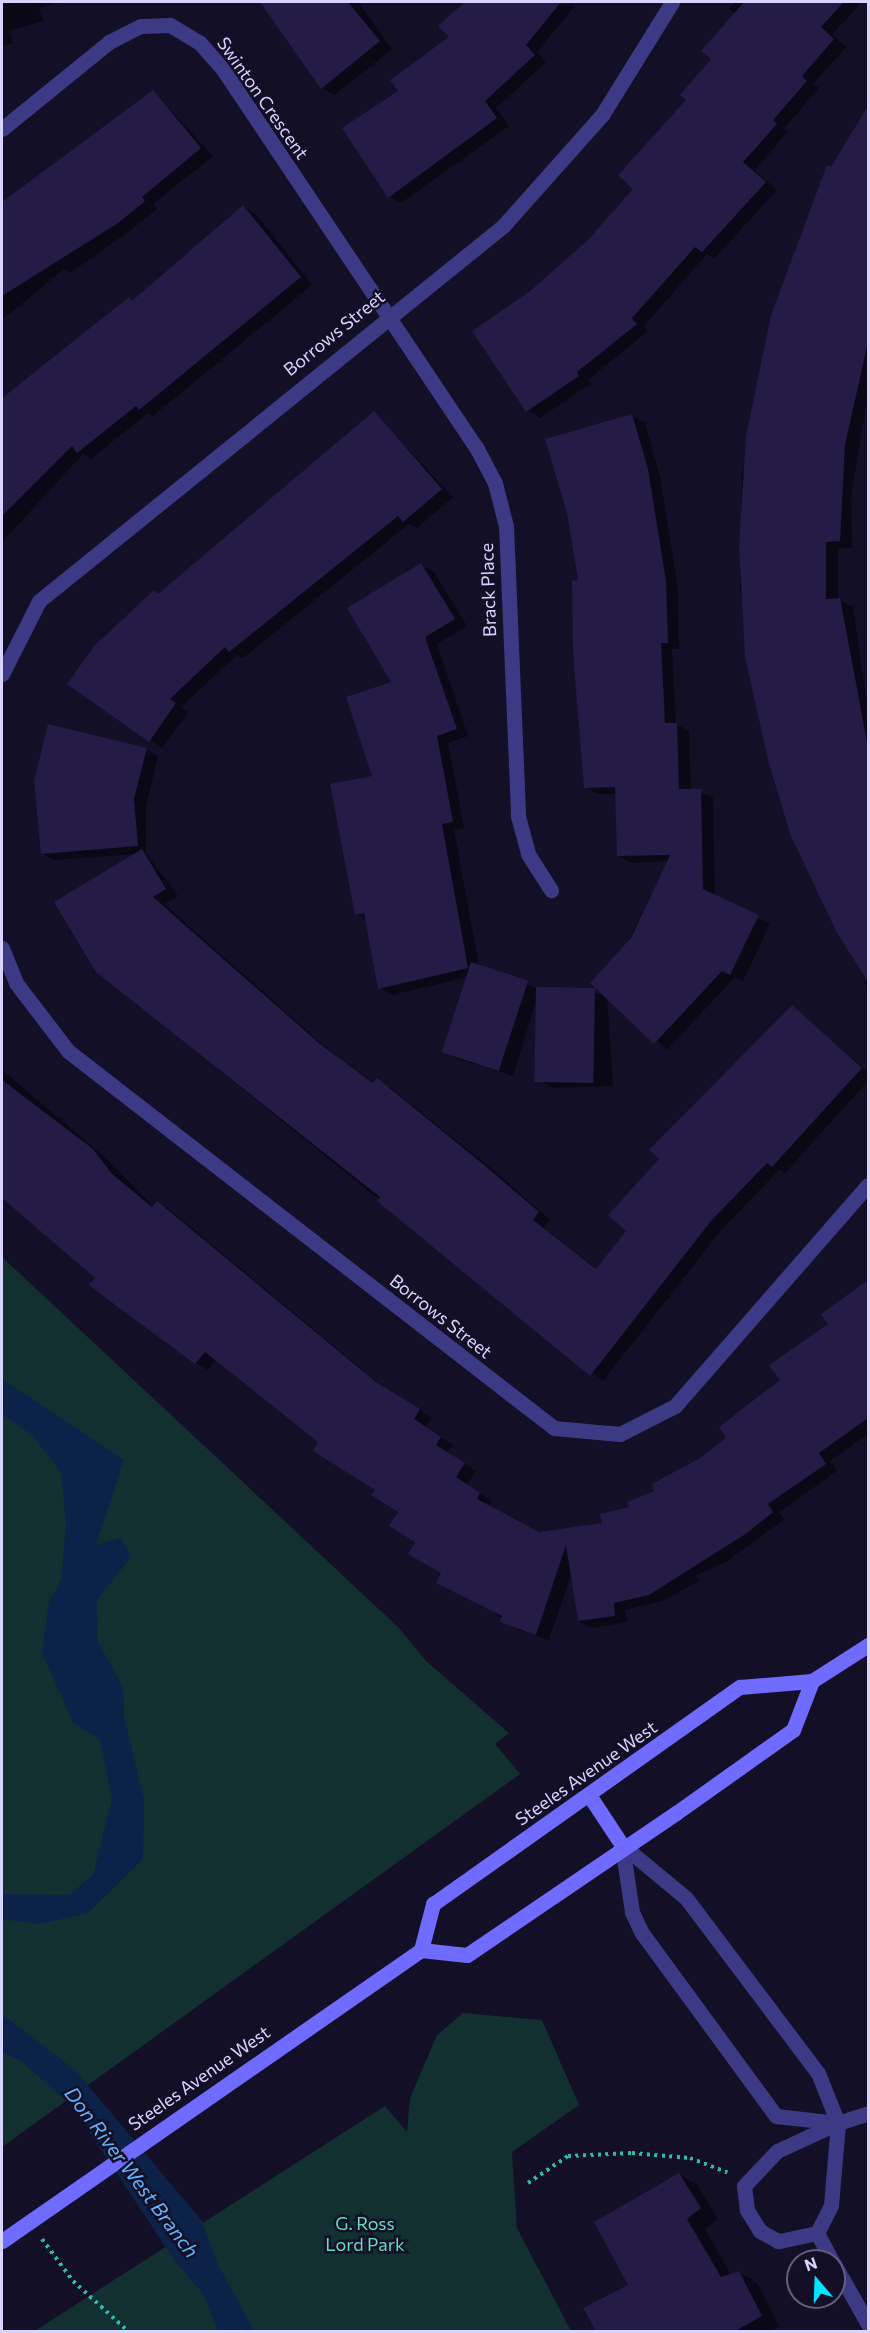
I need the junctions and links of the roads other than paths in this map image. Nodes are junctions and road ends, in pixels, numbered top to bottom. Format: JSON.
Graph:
{"nodes":[{"id":1,"x":672,"y":2,"type":"edge"},
{"id":2,"x":2,"y":129,"type":"edge"},
{"id":3,"x":387,"y":315,"type":"junction"},
{"id":4,"x":2,"y":674,"type":"edge"},
{"id":5,"x":551,"y":890,"type":"dead end"},
{"id":6,"x":2,"y":948,"type":"edge"},
{"id":7,"x":868,"y":1185,"type":"edge"},
{"id":8,"x":868,"y":1645,"type":"edge"},
{"id":9,"x":812,"y":1681,"type":"junction"},
{"id":10,"x":589,"y":1795,"type":"junction"},
{"id":11,"x":622,"y":1845,"type":"junction"},
{"id":12,"x":420,"y":1950,"type":"junction"},
{"id":13,"x":868,"y":2112,"type":"edge"},
{"id":14,"x":838,"y":2123,"type":"junction"},
{"id":15,"x":817,"y":2233,"type":"junction"},
{"id":16,"x":2,"y":2241,"type":"edge"},
{"id":17,"x":826,"y":2249,"type":"edge"},
{"id":18,"x":846,"y":2285,"type":"edge"},
{"id":19,"x":868,"y":2324,"type":"edge"}],
"edges":[{"from":1,"to":3,"type":"street","name":"Borrows Street"},
{"from":2,"to":3,"type":"street","name":"Swinton Crescent"},
{"from":3,"to":4,"type":"street","name":"Borrows Street"},
{"from":3,"to":5,"type":"street","name":"Brack Place"},
{"from":6,"to":7,"type":"street","name":"Borrows Street"},
{"from":8,"to":9,"type":"main road","name":"Steeles Avenue West"},
{"from":9,"to":10,"type":"main road","name":"Steeles Avenue West"},
{"from":9,"to":11,"type":"main road"},
{"from":10,"to":11,"type":"main road"},
{"from":10,"to":12,"type":"main road","name":"Steeles Avenue West"},
{"from":11,"to":12,"type":"main road"},
{"from":11,"to":14,"type":"street"},
{"from":11,"to":14,"type":"street"},
{"from":12,"to":16,"type":"main road","name":"Steeles Avenue West"},
{"from":13,"to":14,"type":"street"},
{"from":14,"to":15,"type":"street"},
{"from":14,"to":15,"type":"street"},
{"from":15,"to":17,"type":"street"},
{"from":18,"to":19,"type":"street"}]}
